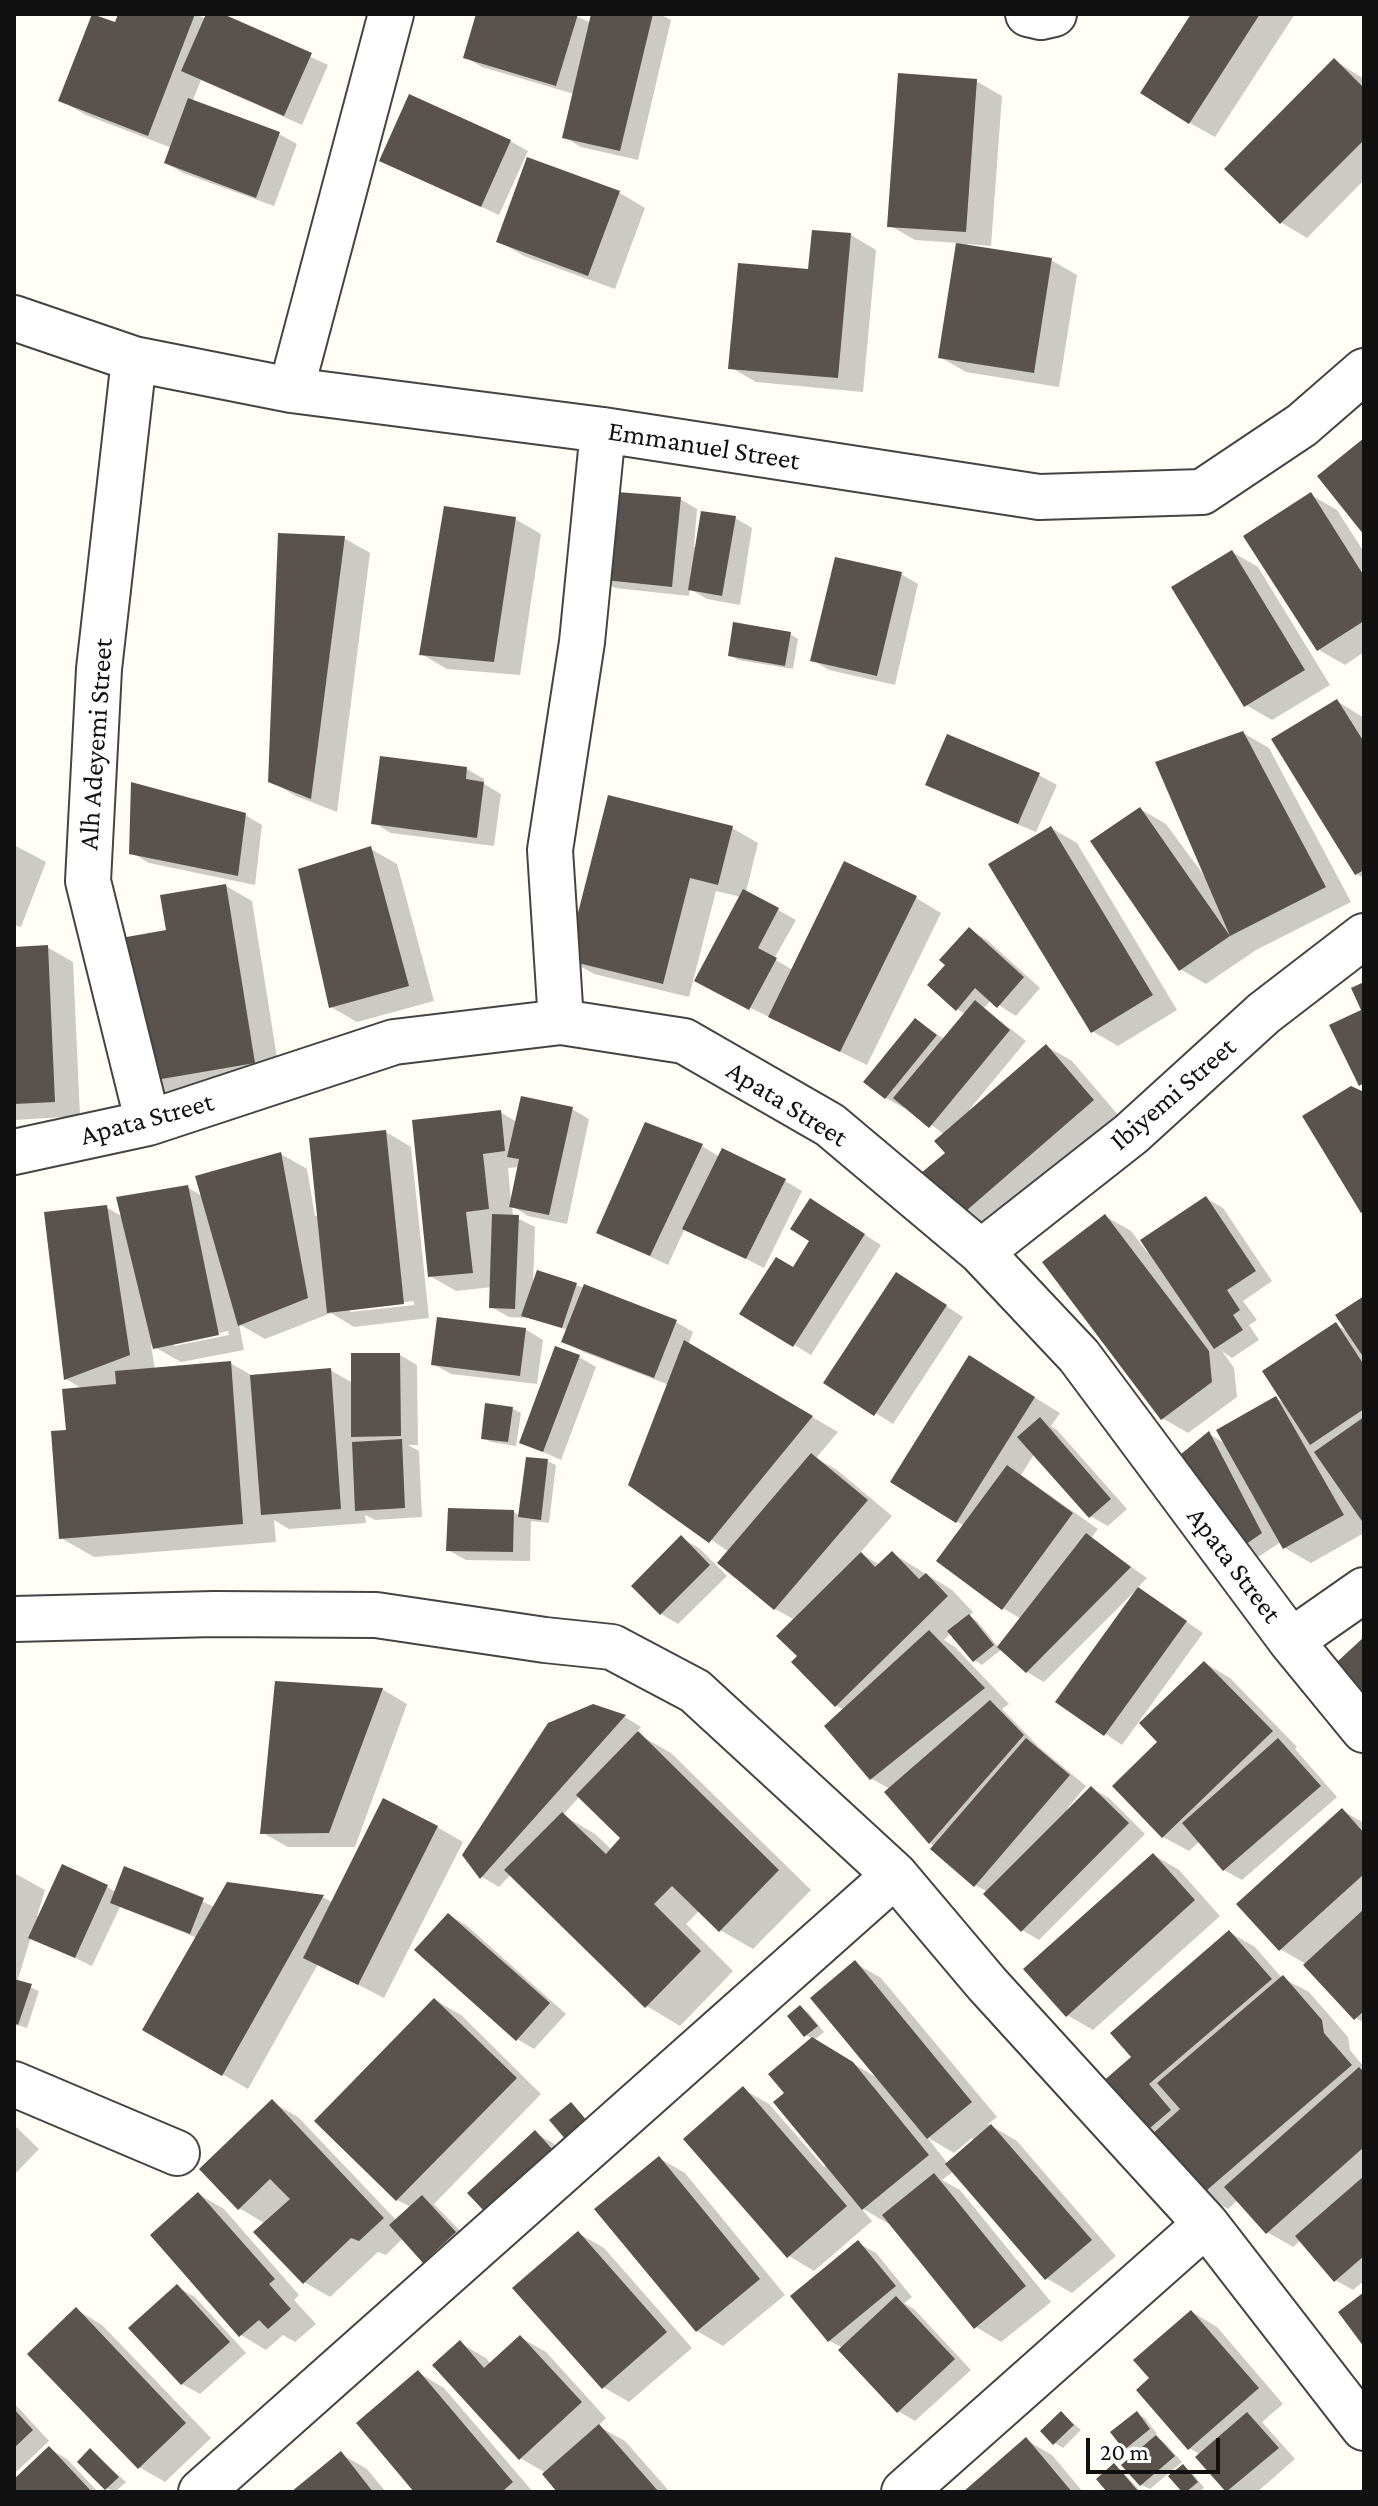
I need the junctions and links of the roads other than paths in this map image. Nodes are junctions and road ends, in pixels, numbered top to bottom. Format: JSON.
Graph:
{"nodes":[{"id":1,"x":391,"y":14,"type":"edge"},
{"id":2,"x":1028,"y":14,"type":"edge"},
{"id":3,"x":1054,"y":14,"type":"edge"},
{"id":4,"x":14,"y":318,"type":"edge"},
{"id":5,"x":134,"y":359,"type":"junction"},
{"id":6,"x":1364,"y":371,"type":"edge"},
{"id":7,"x":291,"y":390,"type":"junction"},
{"id":8,"x":603,"y":430,"type":"junction"},
{"id":9,"x":1364,"y":936,"type":"edge"},
{"id":10,"x":561,"y":1022,"type":"junction"},
{"id":11,"x":148,"y":1123,"type":"junction"},
{"id":12,"x":14,"y":1152,"type":"edge"},
{"id":13,"x":981,"y":1252,"type":"junction"},
{"id":14,"x":1364,"y":1590,"type":"edge"},
{"id":15,"x":14,"y":1619,"type":"edge"},
{"id":16,"x":1291,"y":1641,"type":"junction"},
{"id":17,"x":1364,"y":1730,"type":"edge"},
{"id":18,"x":895,"y":1875,"type":"junction"},
{"id":19,"x":14,"y":2084,"type":"edge"},
{"id":20,"x":177,"y":2153,"type":"dead end"},
{"id":21,"x":1206,"y":2224,"type":"junction"},
{"id":22,"x":1364,"y":2428,"type":"edge"},
{"id":23,"x":201,"y":2492,"type":"edge"},
{"id":24,"x":904,"y":2492,"type":"edge"}],
"edges":[{"from":1,"to":7,"type":"street"},
{"from":2,"to":3,"type":"street"},
{"from":4,"to":5,"type":"street","name":"Emmanuel Street"},
{"from":5,"to":7,"type":"street","name":"Emmanuel Street"},
{"from":5,"to":11,"type":"street","name":"Alh Adeyemi Street"},
{"from":6,"to":8,"type":"street","name":"Emmanuel Street"},
{"from":7,"to":8,"type":"street","name":"Emmanuel Street"},
{"from":8,"to":10,"type":"street"},
{"from":9,"to":13,"type":"street","name":"Ibiyemi Street"},
{"from":10,"to":11,"type":"street","name":"Apata Street"},
{"from":10,"to":13,"type":"street","name":"Apata Street"},
{"from":11,"to":12,"type":"street","name":"Apata Street"},
{"from":13,"to":16,"type":"street","name":"Apata Street"},
{"from":14,"to":16,"type":"street"},
{"from":15,"to":18,"type":"street"},
{"from":16,"to":17,"type":"street","name":"Apata Street"},
{"from":18,"to":21,"type":"street"},
{"from":18,"to":23,"type":"street"},
{"from":19,"to":20,"type":"street"},
{"from":21,"to":22,"type":"street"},
{"from":21,"to":24,"type":"street"}]}
